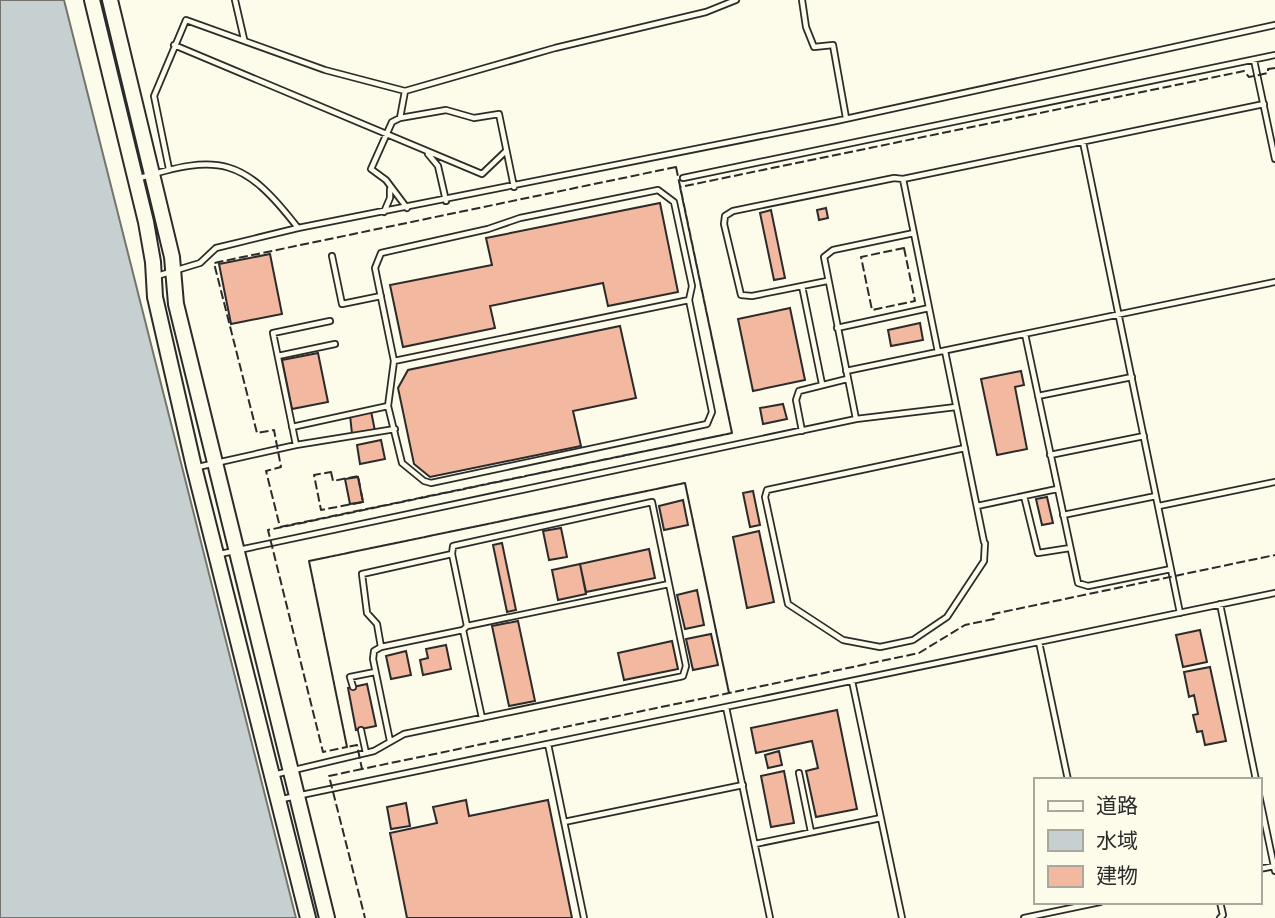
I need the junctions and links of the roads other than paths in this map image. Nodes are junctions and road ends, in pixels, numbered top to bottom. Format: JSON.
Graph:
{"nodes":[{"id":1,"x":92,"y":0,"type":"edge"},
{"id":2,"x":110,"y":0,"type":"edge"},
{"id":3,"x":235,"y":0,"type":"edge"},
{"id":4,"x":736,"y":0,"type":"edge"},
{"id":5,"x":802,"y":0,"type":"edge"},
{"id":6,"x":1275,"y":25,"type":"edge"},
{"id":7,"x":244,"y":39,"type":"junction"},
{"id":8,"x":174,"y":46,"type":"junction"},
{"id":9,"x":1275,"y":55,"type":"edge"},
{"id":10,"x":1254,"y":60,"type":"junction"},
{"id":11,"x":405,"y":91,"type":"junction"},
{"id":12,"x":1264,"y":104,"type":"junction"},
{"id":13,"x":400,"y":118,"type":"junction"},
{"id":14,"x":846,"y":119,"type":"junction"},
{"id":15,"x":387,"y":135,"type":"junction"},
{"id":16,"x":1083,"y":142,"type":"junction"},
{"id":17,"x":506,"y":151,"type":"junction"},
{"id":18,"x":427,"y":152,"type":"junction"},
{"id":19,"x":1275,"y":159,"type":"edge"},
{"id":20,"x":169,"y":169,"type":"junction"},
{"id":21,"x":152,"y":174,"type":"junction"},
{"id":22,"x":683,"y":178,"type":"dead end"},
{"id":23,"x":136,"y":179,"type":"junction"},
{"id":24,"x":903,"y":179,"type":"junction"},
{"id":25,"x":514,"y":187,"type":"junction"},
{"id":26,"x":390,"y":188,"type":"junction"},
{"id":27,"x":446,"y":201,"type":"junction"},
{"id":28,"x":408,"y":208,"type":"junction"},
{"id":29,"x":384,"y":212,"type":"junction"},
{"id":30,"x":298,"y":228,"type":"junction"},
{"id":31,"x":914,"y":233,"type":"junction"},
{"id":32,"x":332,"y":256,"type":"dead end"},
{"id":33,"x":174,"y":271,"type":"junction"},
{"id":34,"x":152,"y":278,"type":"junction"},
{"id":35,"x":827,"y":281,"type":"junction"},
{"id":36,"x":1275,"y":282,"type":"edge"},
{"id":37,"x":802,"y":286,"type":"junction"},
{"id":38,"x":381,"y":296,"type":"junction"},
{"id":39,"x":689,"y":299,"type":"junction"},
{"id":40,"x":929,"y":308,"type":"junction"},
{"id":41,"x":1119,"y":315,"type":"junction"},
{"id":42,"x":330,"y":321,"type":"dead end"},
{"id":43,"x":837,"y":327,"type":"junction"},
{"id":44,"x":1025,"y":334,"type":"junction"},
{"id":45,"x":335,"y":344,"type":"dead end"},
{"id":46,"x":942,"y":351,"type":"junction"},
{"id":47,"x":278,"y":356,"type":"junction"},
{"id":48,"x":394,"y":361,"type":"junction"},
{"id":49,"x":846,"y":371,"type":"junction"},
{"id":50,"x":1132,"y":377,"type":"junction"},
{"id":51,"x":848,"y":379,"type":"junction"},
{"id":52,"x":822,"y":384,"type":"junction"},
{"id":53,"x":1038,"y":396,"type":"junction"},
{"id":54,"x":388,"y":406,"type":"junction"},
{"id":55,"x":956,"y":407,"type":"junction"},
{"id":56,"x":856,"y":419,"type":"junction"},
{"id":57,"x":292,"y":427,"type":"junction"},
{"id":58,"x":394,"y":429,"type":"junction"},
{"id":59,"x":802,"y":431,"type":"junction"},
{"id":60,"x":1144,"y":436,"type":"junction"},
{"id":61,"x":296,"y":445,"type":"junction"},
{"id":62,"x":965,"y":448,"type":"junction"},
{"id":63,"x":1050,"y":455,"type":"junction"},
{"id":64,"x":215,"y":463,"type":"junction"},
{"id":65,"x":194,"y":468,"type":"junction"},
{"id":66,"x":1275,"y":482,"type":"edge"},
{"id":67,"x":1057,"y":489,"type":"junction"},
{"id":68,"x":1024,"y":496,"type":"junction"},
{"id":69,"x":1156,"y":496,"type":"junction"},
{"id":70,"x":977,"y":506,"type":"junction"},
{"id":71,"x":1158,"y":506,"type":"junction"},
{"id":72,"x":1063,"y":516,"type":"junction"},
{"id":73,"x":1070,"y":548,"type":"junction"},
{"id":74,"x":236,"y":550,"type":"junction"},
{"id":75,"x":452,"y":554,"type":"junction"},
{"id":76,"x":215,"y":555,"type":"junction"},
{"id":77,"x":1171,"y":569,"type":"junction"},
{"id":78,"x":669,"y":584,"type":"junction"},
{"id":79,"x":1275,"y":593,"type":"edge"},
{"id":80,"x":1220,"y":604,"type":"junction"},
{"id":81,"x":1180,"y":613,"type":"junction"},
{"id":82,"x":465,"y":628,"type":"junction"},
{"id":83,"x":1039,"y":642,"type":"junction"},
{"id":84,"x":382,"y":647,"type":"junction"},
{"id":85,"x":375,"y":672,"type":"junction"},
{"id":86,"x":852,"y":681,"type":"junction"},
{"id":87,"x":353,"y":687,"type":"dead end"},
{"id":88,"x":726,"y":707,"type":"junction"},
{"id":89,"x":482,"y":718,"type":"junction"},
{"id":90,"x":361,"y":730,"type":"dead end"},
{"id":91,"x":390,"y":742,"type":"junction"},
{"id":92,"x":548,"y":744,"type":"junction"},
{"id":93,"x":366,"y":753,"type":"junction"},
{"id":94,"x":290,"y":771,"type":"junction"},
{"id":95,"x":799,"y":773,"type":"dead end"},
{"id":96,"x":272,"y":775,"type":"junction"},
{"id":97,"x":1068,"y":778,"type":"edge"},
{"id":98,"x":1256,"y":778,"type":"edge"},
{"id":99,"x":743,"y":785,"type":"junction"},
{"id":100,"x":296,"y":796,"type":"junction"},
{"id":101,"x":278,"y":800,"type":"junction"},
{"id":102,"x":1261,"y":804,"type":"edge"},
{"id":103,"x":881,"y":818,"type":"junction"},
{"id":104,"x":564,"y":822,"type":"junction"},
{"id":105,"x":811,"y":832,"type":"junction"},
{"id":106,"x":755,"y":844,"type":"junction"},
{"id":107,"x":1275,"y":868,"type":"edge"},
{"id":108,"x":1090,"y":904,"type":"edge"},
{"id":109,"x":308,"y":918,"type":"edge"},
{"id":110,"x":327,"y":918,"type":"edge"},
{"id":111,"x":584,"y":918,"type":"edge"},
{"id":112,"x":770,"y":918,"type":"edge"},
{"id":113,"x":902,"y":918,"type":"edge"},
{"id":114,"x":1024,"y":918,"type":"edge"}],
"edges":[{"from":1,"to":23,"type":"street"},
{"from":2,"to":21,"type":"street"},
{"from":3,"to":7,"type":"lane"},
{"from":4,"to":11,"type":"lane"},
{"from":5,"to":14,"type":"lane"},
{"from":6,"to":14,"type":"lane"},
{"from":7,"to":8,"type":"lane"},
{"from":7,"to":11,"type":"lane"},
{"from":8,"to":15,"type":"lane"},
{"from":8,"to":20,"type":"lane"},
{"from":9,"to":10,"type":"lane"},
{"from":10,"to":12,"type":"lane"},
{"from":10,"to":22,"type":"lane"},
{"from":11,"to":13,"type":"lane"},
{"from":12,"to":16,"type":"lane"},
{"from":12,"to":19,"type":"lane"},
{"from":13,"to":15,"type":"lane"},
{"from":13,"to":17,"type":"lane"},
{"from":14,"to":25,"type":"lane"},
{"from":15,"to":18,"type":"lane"},
{"from":15,"to":26,"type":"lane"},
{"from":16,"to":24,"type":"lane"},
{"from":16,"to":41,"type":"lane"},
{"from":17,"to":18,"type":"lane"},
{"from":17,"to":25,"type":"lane"},
{"from":18,"to":27,"type":"lane"},
{"from":20,"to":21,"type":"lane"},
{"from":20,"to":30,"type":"lane"},
{"from":21,"to":23,"type":"lane"},
{"from":21,"to":33,"type":"street"},
{"from":23,"to":34,"type":"street"},
{"from":24,"to":31,"type":"lane"},
{"from":24,"to":37,"type":"lane"},
{"from":25,"to":27,"type":"lane"},
{"from":26,"to":28,"type":"lane"},
{"from":26,"to":29,"type":"lane"},
{"from":27,"to":28,"type":"lane"},
{"from":28,"to":29,"type":"lane"},
{"from":29,"to":30,"type":"lane"},
{"from":30,"to":33,"type":"lane"},
{"from":31,"to":35,"type":"lane"},
{"from":31,"to":40,"type":"lane"},
{"from":32,"to":38,"type":"lane"},
{"from":33,"to":34,"type":"lane"},
{"from":33,"to":64,"type":"street"},
{"from":34,"to":65,"type":"street"},
{"from":35,"to":37,"type":"lane"},
{"from":35,"to":43,"type":"lane"},
{"from":36,"to":41,"type":"lane"},
{"from":37,"to":52,"type":"lane"},
{"from":38,"to":39,"type":"lane"},
{"from":38,"to":48,"type":"lane"},
{"from":39,"to":48,"type":"lane"},
{"from":39,"to":58,"type":"lane"},
{"from":40,"to":43,"type":"lane"},
{"from":40,"to":46,"type":"lane"},
{"from":41,"to":44,"type":"lane"},
{"from":41,"to":50,"type":"lane"},
{"from":42,"to":47,"type":"lane"},
{"from":43,"to":49,"type":"lane"},
{"from":44,"to":46,"type":"lane"},
{"from":44,"to":53,"type":"lane"},
{"from":45,"to":47,"type":"lane"},
{"from":46,"to":49,"type":"lane"},
{"from":46,"to":55,"type":"lane"},
{"from":47,"to":57,"type":"lane"},
{"from":48,"to":54,"type":"lane"},
{"from":49,"to":51,"type":"lane"},
{"from":50,"to":53,"type":"lane"},
{"from":50,"to":60,"type":"lane"},
{"from":51,"to":52,"type":"lane"},
{"from":51,"to":56,"type":"lane"},
{"from":52,"to":59,"type":"lane"},
{"from":53,"to":63,"type":"lane"},
{"from":54,"to":57,"type":"lane"},
{"from":54,"to":58,"type":"lane"},
{"from":55,"to":56,"type":"lane"},
{"from":55,"to":62,"type":"lane"},
{"from":56,"to":59,"type":"lane"},
{"from":57,"to":61,"type":"lane"},
{"from":58,"to":61,"type":"lane"},
{"from":59,"to":74,"type":"lane"},
{"from":60,"to":63,"type":"lane"},
{"from":60,"to":69,"type":"lane"},
{"from":61,"to":64,"type":"lane"},
{"from":62,"to":70,"type":"lane"},
{"from":62,"to":70,"type":"lane"},
{"from":63,"to":67,"type":"lane"},
{"from":64,"to":65,"type":"lane"},
{"from":64,"to":74,"type":"street"},
{"from":65,"to":76,"type":"street"},
{"from":66,"to":71,"type":"lane"},
{"from":67,"to":68,"type":"lane"},
{"from":67,"to":72,"type":"lane"},
{"from":68,"to":70,"type":"lane"},
{"from":68,"to":73,"type":"lane"},
{"from":69,"to":71,"type":"lane"},
{"from":69,"to":72,"type":"lane"},
{"from":71,"to":77,"type":"lane"},
{"from":72,"to":73,"type":"lane"},
{"from":73,"to":77,"type":"lane"},
{"from":74,"to":76,"type":"lane"},
{"from":74,"to":94,"type":"street"},
{"from":75,"to":78,"type":"lane"},
{"from":75,"to":82,"type":"lane"},
{"from":75,"to":84,"type":"lane"},
{"from":76,"to":96,"type":"street"},
{"from":77,"to":81,"type":"lane"},
{"from":78,"to":82,"type":"lane"},
{"from":78,"to":89,"type":"lane"},
{"from":79,"to":80,"type":"lane"},
{"from":80,"to":81,"type":"lane"},
{"from":80,"to":98,"type":"lane"},
{"from":81,"to":83,"type":"lane"},
{"from":82,"to":84,"type":"lane"},
{"from":82,"to":89,"type":"lane"},
{"from":83,"to":86,"type":"lane"},
{"from":83,"to":97,"type":"lane"},
{"from":84,"to":85,"type":"lane"},
{"from":85,"to":87,"type":"lane"},
{"from":85,"to":91,"type":"lane"},
{"from":86,"to":88,"type":"lane"},
{"from":86,"to":103,"type":"lane"},
{"from":88,"to":92,"type":"lane"},
{"from":88,"to":99,"type":"lane"},
{"from":89,"to":91,"type":"lane"},
{"from":90,"to":93,"type":"lane"},
{"from":91,"to":93,"type":"lane"},
{"from":92,"to":100,"type":"lane"},
{"from":92,"to":104,"type":"lane"},
{"from":93,"to":94,"type":"lane"},
{"from":94,"to":96,"type":"lane"},
{"from":94,"to":100,"type":"street"},
{"from":95,"to":105,"type":"lane"},
{"from":96,"to":101,"type":"street"},
{"from":99,"to":104,"type":"lane"},
{"from":99,"to":106,"type":"lane"},
{"from":100,"to":101,"type":"lane"},
{"from":100,"to":110,"type":"street"},
{"from":101,"to":109,"type":"street"},
{"from":102,"to":107,"type":"lane"},
{"from":103,"to":105,"type":"lane"},
{"from":103,"to":113,"type":"lane"},
{"from":104,"to":111,"type":"lane"},
{"from":105,"to":106,"type":"lane"},
{"from":106,"to":112,"type":"lane"},
{"from":108,"to":114,"type":"lane"}]}
